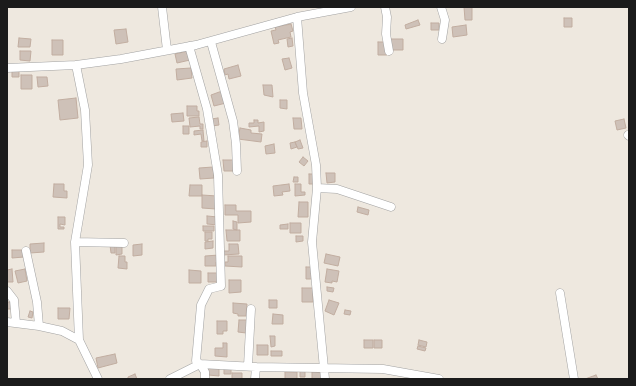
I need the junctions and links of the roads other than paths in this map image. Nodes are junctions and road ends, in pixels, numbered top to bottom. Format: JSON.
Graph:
{"nodes":[{"id":1,"x":162,"y":7,"type":"edge"},
{"id":2,"x":351,"y":7,"type":"edge"},
{"id":3,"x":385,"y":7,"type":"edge"},
{"id":4,"x":441,"y":7,"type":"edge"},
{"id":5,"x":327,"y":9,"type":"edge"},
{"id":6,"x":297,"y":17,"type":"junction"},
{"id":7,"x":442,"y":39,"type":"dead end"},
{"id":8,"x":211,"y":42,"type":"junction"},
{"id":9,"x":189,"y":46,"type":"junction"},
{"id":10,"x":167,"y":50,"type":"junction"},
{"id":11,"x":389,"y":51,"type":"dead end"},
{"id":12,"x":76,"y":65,"type":"junction"},
{"id":13,"x":7,"y":68,"type":"edge"},
{"id":14,"x":237,"y":170,"type":"dead end"},
{"id":15,"x":316,"y":188,"type":"junction"},
{"id":16,"x":391,"y":207,"type":"dead end"},
{"id":17,"x":75,"y":242,"type":"junction"},
{"id":18,"x":124,"y":243,"type":"dead end"},
{"id":19,"x":26,"y":251,"type":"dead end"},
{"id":20,"x":7,"y":291,"type":"edge"},
{"id":21,"x":560,"y":293,"type":"dead end"},
{"id":22,"x":250,"y":309,"type":"dead end"},
{"id":23,"x":7,"y":322,"type":"edge"},
{"id":24,"x":16,"y":323,"type":"junction"},
{"id":25,"x":39,"y":326,"type":"junction"},
{"id":26,"x":79,"y":340,"type":"junction"},
{"id":27,"x":200,"y":364,"type":"junction"},
{"id":28,"x":252,"y":366,"type":"junction"},
{"id":29,"x":325,"y":368,"type":"junction"},
{"id":30,"x":412,"y":376,"type":"edge"},
{"id":31,"x":98,"y":379,"type":"edge"},
{"id":32,"x":170,"y":379,"type":"edge"},
{"id":33,"x":205,"y":379,"type":"edge"},
{"id":34,"x":255,"y":379,"type":"edge"},
{"id":35,"x":325,"y":379,"type":"edge"},
{"id":36,"x":439,"y":379,"type":"edge"},
{"id":37,"x":574,"y":379,"type":"edge"}],
"edges":[{"from":1,"to":10,"type":"street"},
{"from":2,"to":5,"type":"street"},
{"from":3,"to":11,"type":"street"},
{"from":4,"to":7,"type":"street"},
{"from":5,"to":6,"type":"street"},
{"from":6,"to":8,"type":"street"},
{"from":6,"to":15,"type":"street"},
{"from":8,"to":9,"type":"street"},
{"from":8,"to":14,"type":"street"},
{"from":9,"to":10,"type":"street"},
{"from":9,"to":27,"type":"street"},
{"from":10,"to":12,"type":"street"},
{"from":12,"to":13,"type":"street"},
{"from":12,"to":17,"type":"street"},
{"from":15,"to":16,"type":"street"},
{"from":15,"to":29,"type":"street"},
{"from":17,"to":18,"type":"street"},
{"from":17,"to":26,"type":"street"},
{"from":19,"to":25,"type":"street"},
{"from":20,"to":24,"type":"street"},
{"from":21,"to":37,"type":"street"},
{"from":22,"to":28,"type":"street"},
{"from":23,"to":24,"type":"street"},
{"from":24,"to":25,"type":"street"},
{"from":25,"to":26,"type":"street"},
{"from":26,"to":31,"type":"street"},
{"from":27,"to":28,"type":"street"},
{"from":27,"to":32,"type":"street"},
{"from":27,"to":33,"type":"street"},
{"from":28,"to":29,"type":"street"},
{"from":28,"to":34,"type":"street"},
{"from":29,"to":30,"type":"street"},
{"from":29,"to":35,"type":"street"},
{"from":30,"to":36,"type":"street"}]}
